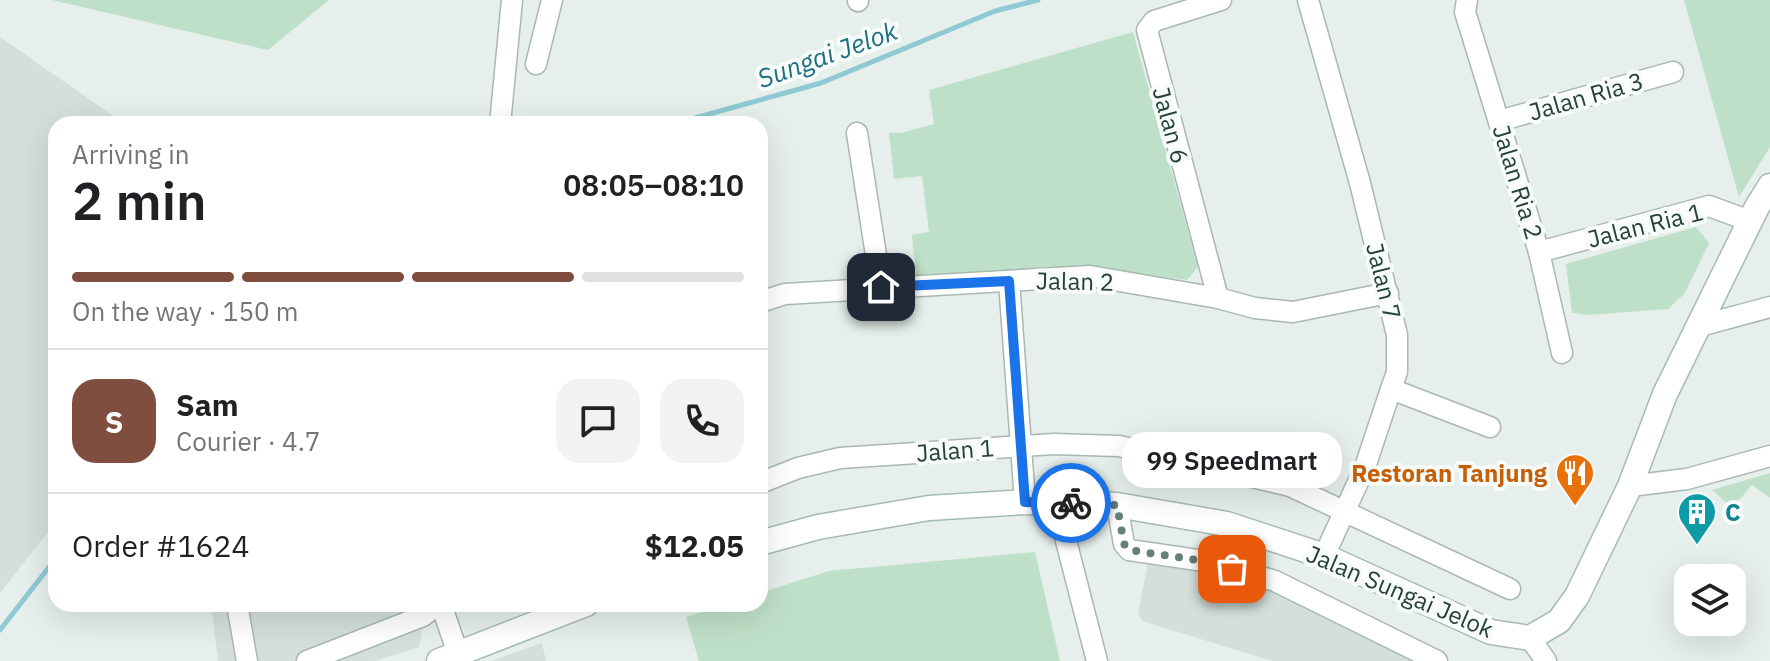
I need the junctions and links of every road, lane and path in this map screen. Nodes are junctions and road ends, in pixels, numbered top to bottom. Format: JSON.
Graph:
{"nodes":[{"id":1,"x":512,"y":0,"type":"edge"},
{"id":2,"x":552,"y":0,"type":"edge"},
{"id":3,"x":1221,"y":0,"type":"edge"},
{"id":4,"x":1308,"y":0,"type":"edge"},
{"id":5,"x":1466,"y":6,"type":"edge"},
{"id":6,"x":536,"y":64,"type":"dead end"},
{"id":7,"x":1673,"y":72,"type":"dead end"},
{"id":8,"x":501,"y":116,"type":"edge"},
{"id":9,"x":1499,"y":121,"type":"junction"},
{"id":10,"x":857,"y":133,"type":"dead end"},
{"id":11,"x":1770,"y":186,"type":"edge"},
{"id":12,"x":1750,"y":221,"type":"junction"},
{"id":13,"x":1539,"y":252,"type":"junction"},
{"id":14,"x":1009,"y":281,"type":"junction"},
{"id":15,"x":881,"y":287,"type":"junction"},
{"id":16,"x":1388,"y":293,"type":"junction"},
{"id":17,"x":1218,"y":298,"type":"junction"},
{"id":18,"x":768,"y":299,"type":"edge"},
{"id":19,"x":1770,"y":307,"type":"edge"},
{"id":20,"x":1696,"y":327,"type":"junction"},
{"id":21,"x":1562,"y":353,"type":"dead end"},
{"id":22,"x":1391,"y":389,"type":"junction"},
{"id":23,"x":1490,"y":427,"type":"dead end"},
{"id":24,"x":1021,"y":446,"type":"junction"},
{"id":25,"x":1770,"y":456,"type":"edge"},
{"id":26,"x":768,"y":480,"type":"edge"},
{"id":27,"x":1630,"y":486,"type":"junction"},
{"id":28,"x":1025,"y":502,"type":"junction"},
{"id":29,"x":1056,"y":502,"type":"junction"},
{"id":30,"x":1117,"y":505,"type":"junction"},
{"id":31,"x":1347,"y":511,"type":"junction"},
{"id":32,"x":768,"y":541,"type":"edge"},
{"id":33,"x":1324,"y":556,"type":"junction"},
{"id":34,"x":1510,"y":589,"type":"dead end"},
{"id":35,"x":238,"y":612,"type":"edge"},
{"id":36,"x":429,"y":612,"type":"edge"},
{"id":37,"x":441,"y":612,"type":"edge"},
{"id":38,"x":565,"y":612,"type":"edge"},
{"id":39,"x":1530,"y":638,"type":"junction"},
{"id":40,"x":448,"y":657,"type":"edge"},
{"id":41,"x":247,"y":661,"type":"edge"},
{"id":42,"x":307,"y":661,"type":"edge"},
{"id":43,"x":1097,"y":661,"type":"edge"},
{"id":44,"x":1437,"y":661,"type":"edge"},
{"id":45,"x":1546,"y":661,"type":"edge"}],
"edges":[{"from":1,"to":8,"type":"street"},
{"from":2,"to":6,"type":"street"},
{"from":3,"to":17,"type":"street","name":"Jalan 6"},
{"from":4,"to":16,"type":"street","name":"Jalan 7"},
{"from":5,"to":9,"type":"street","name":"Jalan Ria 2"},
{"from":7,"to":9,"type":"street","name":"Jalan Ria 3"},
{"from":9,"to":13,"type":"street","name":"Jalan Ria 2"},
{"from":10,"to":15,"type":"street"},
{"from":11,"to":12,"type":"street"},
{"from":12,"to":13,"type":"street","name":"Jalan Ria 1"},
{"from":12,"to":20,"type":"street"},
{"from":13,"to":21,"type":"street","name":"Jalan Ria 2"},
{"from":14,"to":15,"type":"street","name":"Jalan 2"},
{"from":14,"to":17,"type":"street","name":"Jalan 2"},
{"from":14,"to":24,"type":"street"},
{"from":15,"to":18,"type":"street","name":"Jalan 2"},
{"from":16,"to":17,"type":"street","name":"Jalan 2"},
{"from":16,"to":22,"type":"street","name":"Jalan 7"},
{"from":19,"to":20,"type":"street"},
{"from":20,"to":27,"type":"street"},
{"from":22,"to":23,"type":"street"},
{"from":22,"to":31,"type":"street","name":"Jalan 7"},
{"from":24,"to":26,"type":"street","name":"Jalan 1"},
{"from":24,"to":28,"type":"street"},
{"from":24,"to":31,"type":"street","name":"Jalan 1"},
{"from":25,"to":27,"type":"street"},
{"from":27,"to":39,"type":"street"},
{"from":28,"to":29,"type":"street","name":"Jalan Sungai Jelok"},
{"from":28,"to":32,"type":"street","name":"Jalan Sungai Jelok"},
{"from":29,"to":30,"type":"street","name":"Jalan Sungai Jelok"},
{"from":29,"to":43,"type":"street"},
{"from":30,"to":33,"type":"street","name":"Jalan Sungai Jelok"},
{"from":30,"to":44,"type":"street"},
{"from":31,"to":33,"type":"street","name":"Jalan 7"},
{"from":31,"to":34,"type":"street","name":"Jalan 1"},
{"from":33,"to":39,"type":"street","name":"Jalan Sungai Jelok"},
{"from":35,"to":41,"type":"street"},
{"from":36,"to":42,"type":"street"},
{"from":37,"to":40,"type":"street"},
{"from":38,"to":40,"type":"street"},
{"from":39,"to":45,"type":"street"}]}
